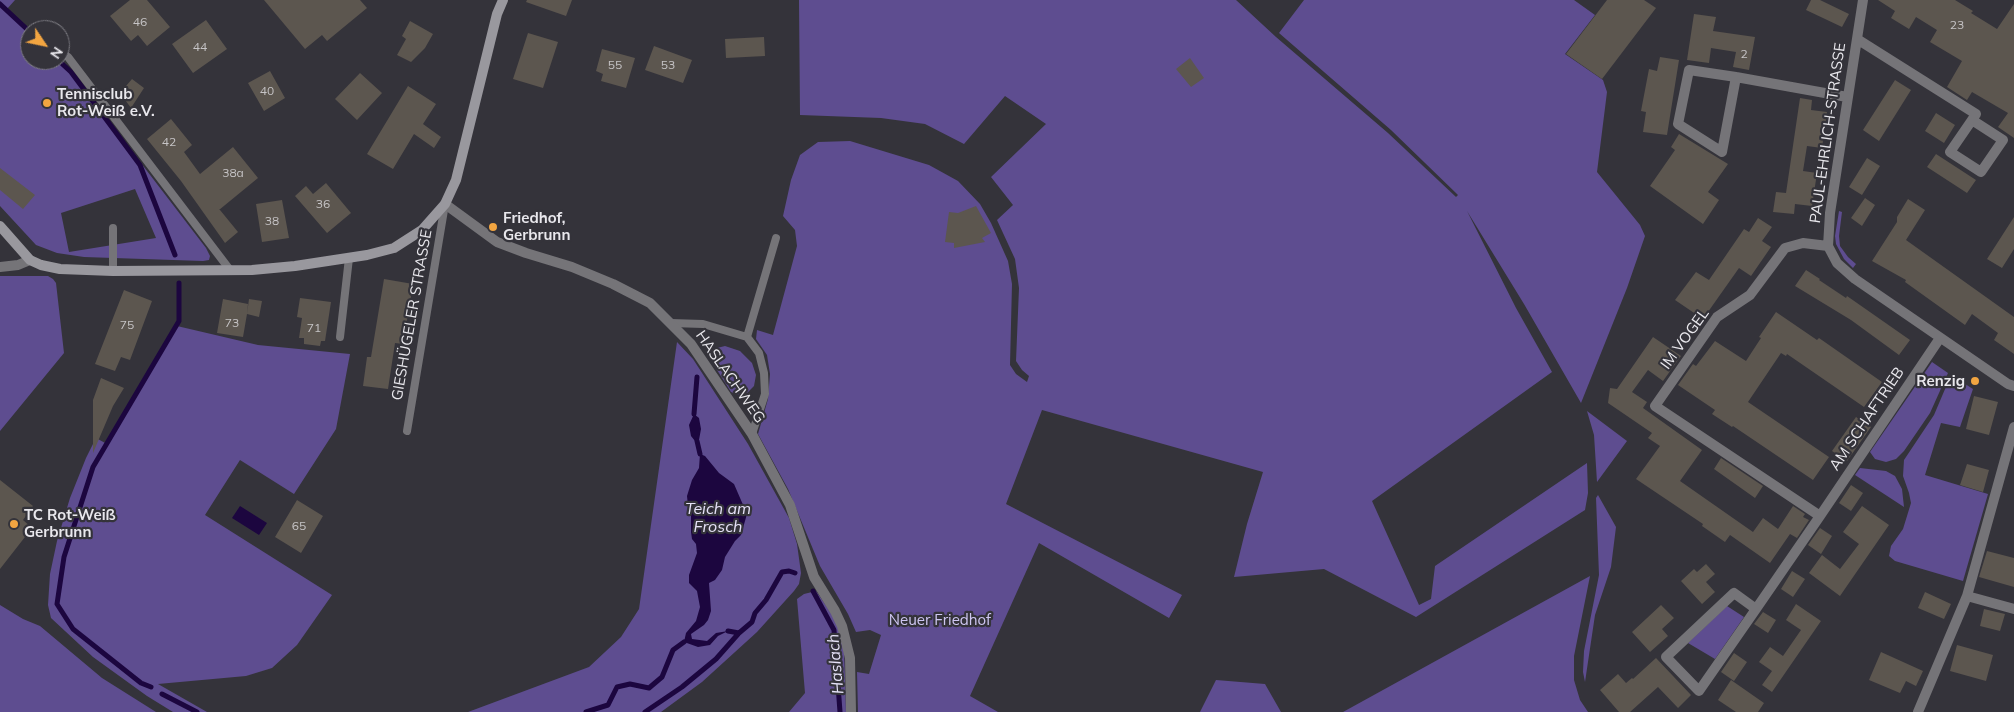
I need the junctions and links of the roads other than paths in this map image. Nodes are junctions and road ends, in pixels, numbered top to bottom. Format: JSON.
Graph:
{"nodes":[{"id":1,"x":503,"y":0,"type":"edge"},
{"id":2,"x":1863,"y":0,"type":"edge"},
{"id":3,"x":1857,"y":39,"type":"junction"},
{"id":4,"x":70,"y":60,"type":"edge"},
{"id":5,"x":1736,"y":77,"type":"junction"},
{"id":6,"x":1847,"y":97,"type":"junction"},
{"id":7,"x":1972,"y":120,"type":"junction"},
{"id":8,"x":445,"y":204,"type":"junction"},
{"id":9,"x":0,"y":226,"type":"edge"},
{"id":10,"x":113,"y":228,"type":"dead end"},
{"id":11,"x":776,"y":238,"type":"dead end"},
{"id":12,"x":1828,"y":246,"type":"junction"},
{"id":13,"x":349,"y":258,"type":"junction"},
{"id":14,"x":30,"y":260,"type":"junction"},
{"id":15,"x":0,"y":267,"type":"edge"},
{"id":16,"x":230,"y":270,"type":"junction"},
{"id":17,"x":113,"y":271,"type":"junction"},
{"id":18,"x":671,"y":323,"type":"junction"},
{"id":19,"x":340,"y":337,"type":"dead end"},
{"id":20,"x":747,"y":337,"type":"junction"},
{"id":21,"x":1940,"y":338,"type":"junction"},
{"id":22,"x":2014,"y":386,"type":"edge"},
{"id":23,"x":2014,"y":427,"type":"edge"},
{"id":24,"x":407,"y":431,"type":"dead end"},
{"id":25,"x":752,"y":434,"type":"junction"},
{"id":26,"x":1820,"y":516,"type":"junction"},
{"id":27,"x":1967,"y":596,"type":"junction"},
{"id":28,"x":1756,"y":609,"type":"junction"},
{"id":29,"x":2014,"y":609,"type":"edge"},
{"id":30,"x":851,"y":712,"type":"edge"},
{"id":31,"x":1918,"y":712,"type":"edge"}],
"edges":[{"from":1,"to":8,"type":"street","name":"GIESHÜGELER STRASSE"},
{"from":2,"to":3,"type":"street","name":"PAUL-EHRLICH-STRASSE"},
{"from":3,"to":6,"type":"street","name":"PAUL-EHRLICH-STRASSE"},
{"from":3,"to":7,"type":"street"},
{"from":4,"to":16,"type":"lane"},
{"from":5,"to":5,"type":"street"},
{"from":5,"to":6,"type":"street"},
{"from":6,"to":12,"type":"street","name":"PAUL-EHRLICH-STRASSE"},
{"from":7,"to":7,"type":"street"},
{"from":8,"to":13,"type":"street","name":"GIESHÜGELER STRASSE"},
{"from":8,"to":18,"type":"street","name":"HASLACHWEG"},
{"from":8,"to":24,"type":"lane","name":"GIESHÜGELER STRASSE"},
{"from":9,"to":14,"type":"street"},
{"from":10,"to":17,"type":"lane"},
{"from":11,"to":20,"type":"lane"},
{"from":12,"to":21,"type":"street","name":"PAUL-EHRLICH-STRASSE"},
{"from":12,"to":26,"type":"street","name":"IM VOGEL"},
{"from":13,"to":16,"type":"street","name":"GIESHÜGELER STRASSE"},
{"from":13,"to":19,"type":"lane"},
{"from":14,"to":15,"type":"street"},
{"from":14,"to":17,"type":"street","name":"GIESHÜGELER STRASSE"},
{"from":16,"to":17,"type":"street","name":"GIESHÜGELER STRASSE"},
{"from":18,"to":20,"type":"lane"},
{"from":18,"to":25,"type":"street","name":"HASLACHWEG"},
{"from":20,"to":25,"type":"lane"},
{"from":21,"to":22,"type":"street","name":"PAUL-EHRLICH-STRASSE"},
{"from":21,"to":26,"type":"street","name":"AM SCHAFTRIEB"},
{"from":23,"to":27,"type":"street"},
{"from":25,"to":30,"type":"street","name":"HASLACHWEG"},
{"from":26,"to":28,"type":"street","name":"AM SCHAFTRIEB"},
{"from":27,"to":29,"type":"street"},
{"from":27,"to":31,"type":"street"},
{"from":28,"to":28,"type":"street","name":"AM SCHAFTRIEB"}]}
